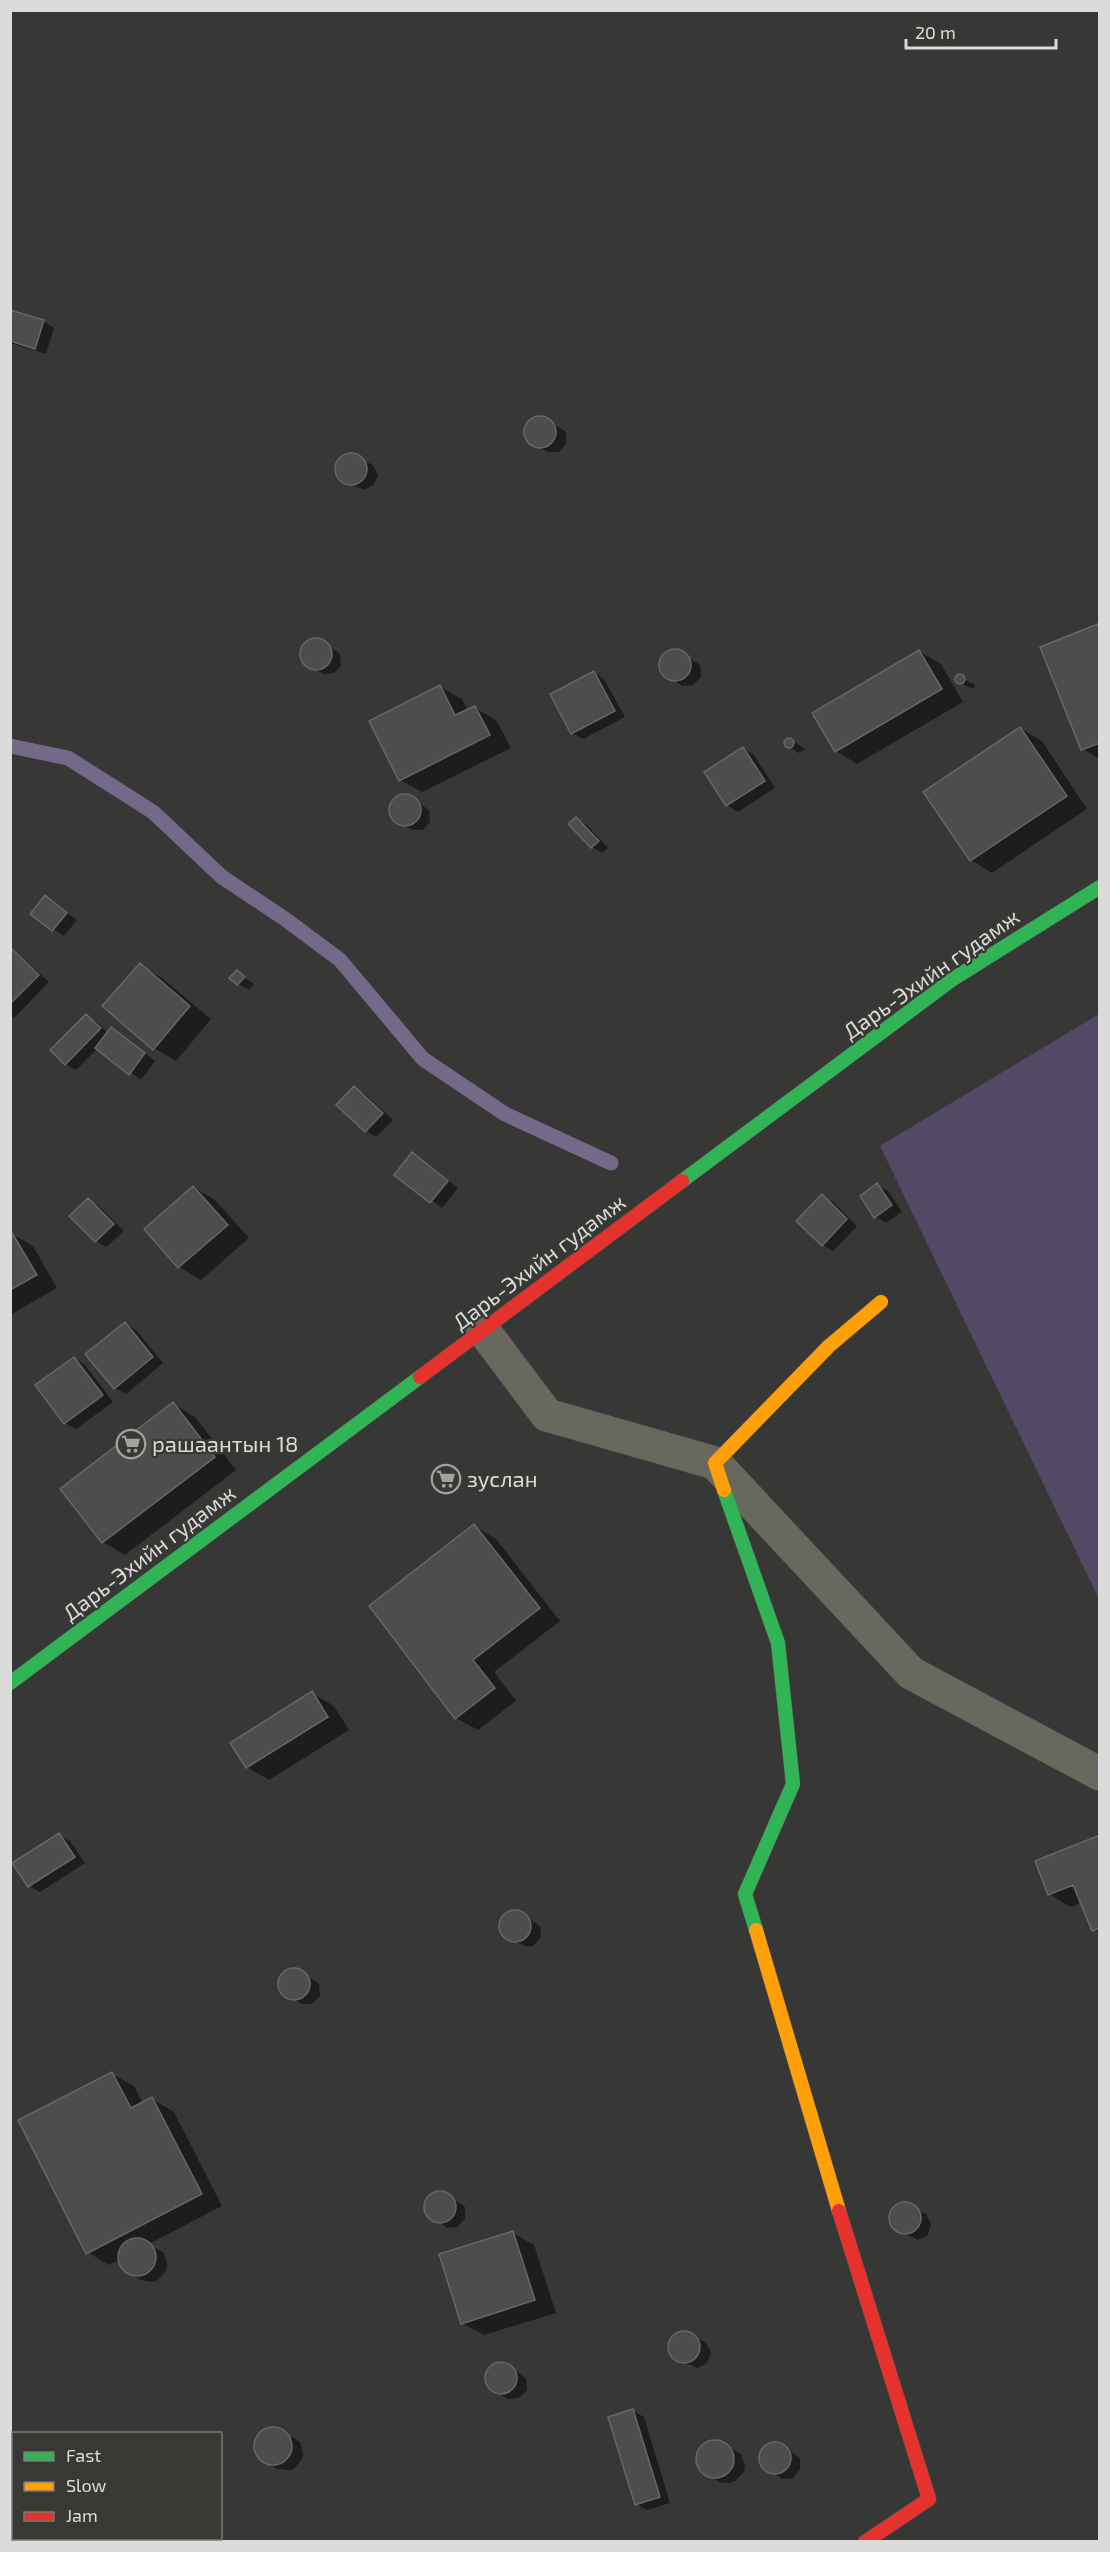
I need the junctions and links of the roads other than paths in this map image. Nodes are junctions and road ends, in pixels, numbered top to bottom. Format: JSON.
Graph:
{"nodes":[{"id":1,"x":1100,"y":887,"type":"edge"},
{"id":2,"x":881,"y":1302,"type":"dead end"},
{"id":3,"x":483,"y":1330,"type":"junction"},
{"id":4,"x":715,"y":1463,"type":"junction"},
{"id":5,"x":10,"y":1683,"type":"edge"},
{"id":6,"x":1100,"y":1774,"type":"edge"},
{"id":7,"x":865,"y":2541,"type":"edge"}],
"edges":[{"from":1,"to":3,"type":"street","name":"Дарь-Эхийн гудамж"},
{"from":2,"to":4,"type":"street"},
{"from":3,"to":4,"type":"street"},
{"from":3,"to":5,"type":"street","name":"Дарь-Эхийн гудамж"},
{"from":4,"to":6,"type":"street"},
{"from":4,"to":7,"type":"street"}]}
